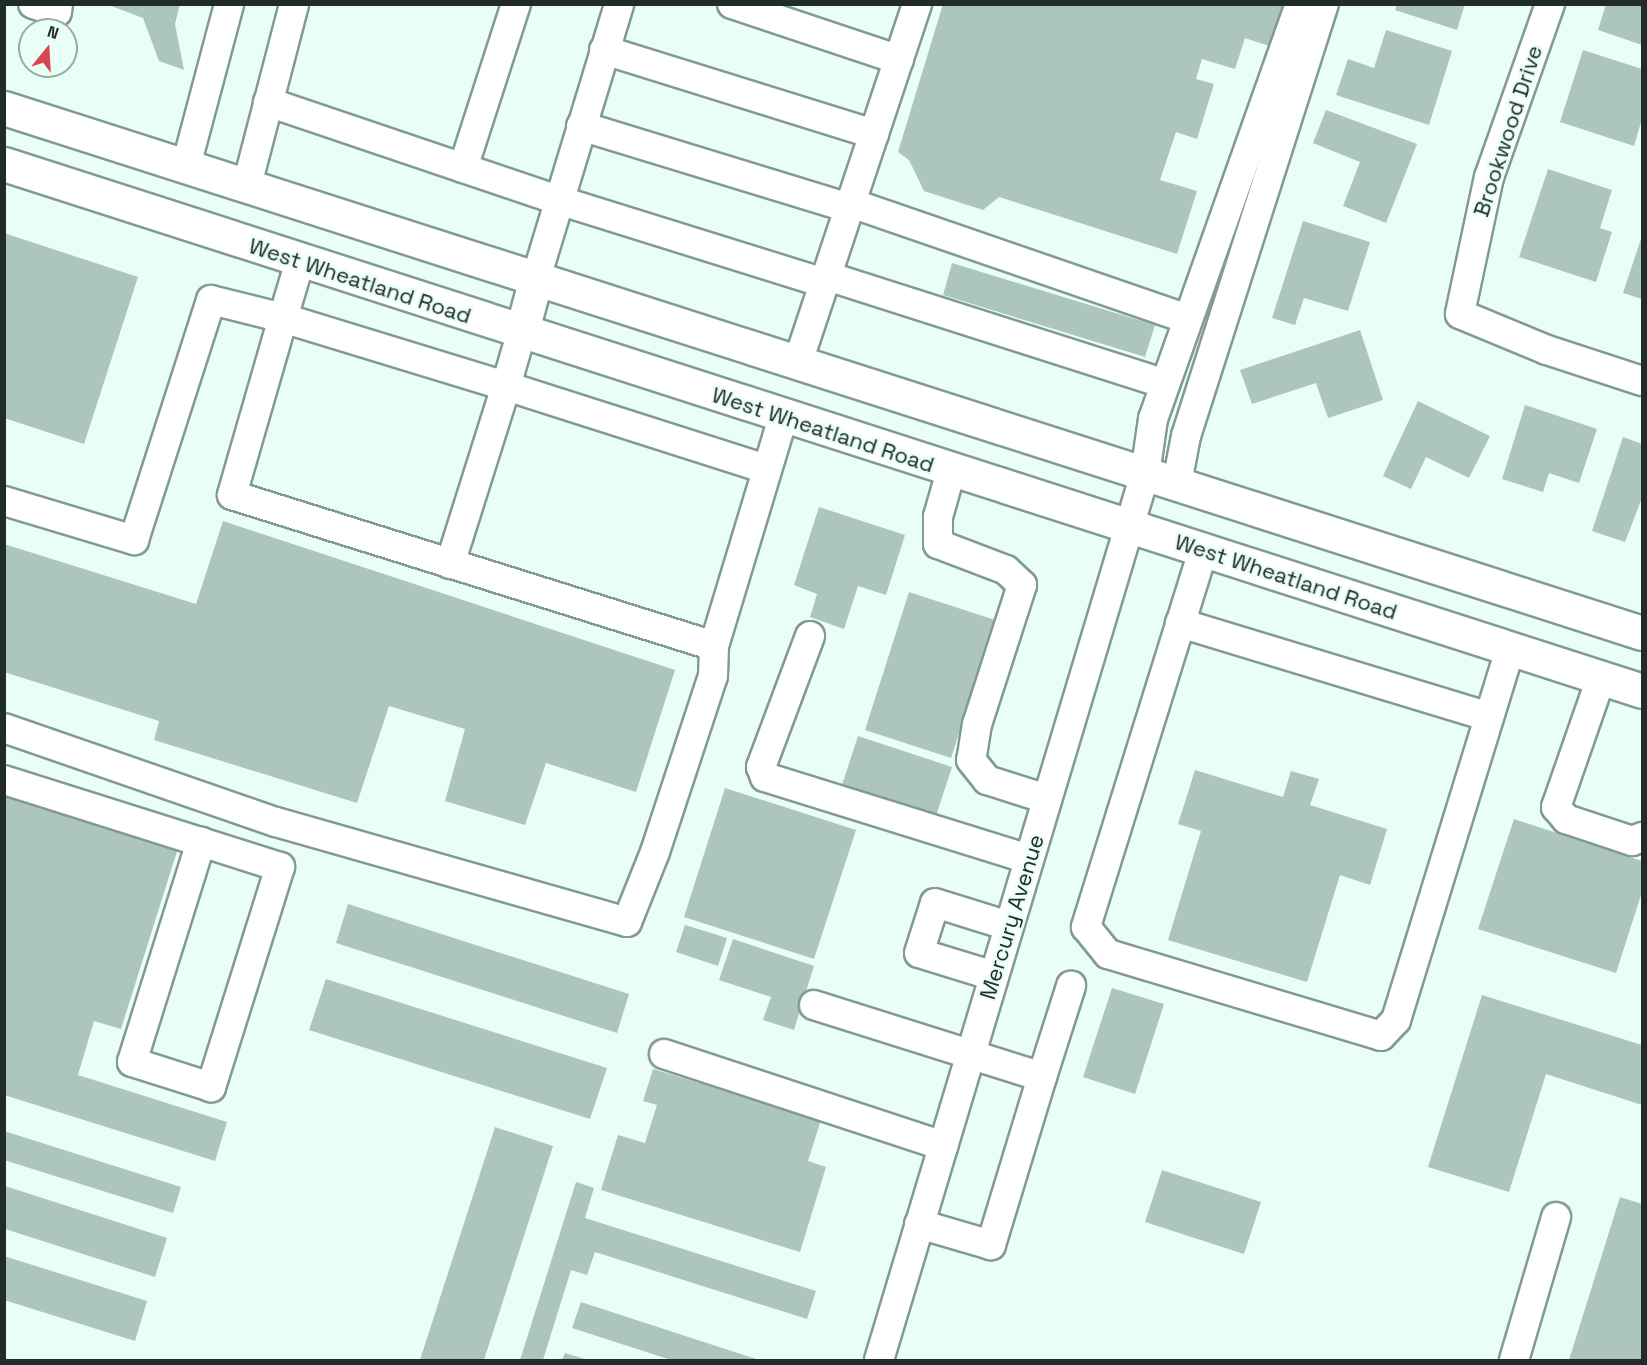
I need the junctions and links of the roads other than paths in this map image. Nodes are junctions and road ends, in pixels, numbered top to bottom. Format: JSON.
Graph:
{"nodes":[{"id":1,"x":33,"y":4,"type":"edge"},
{"id":2,"x":58,"y":4,"type":"edge"},
{"id":3,"x":229,"y":4,"type":"edge"},
{"id":4,"x":294,"y":4,"type":"edge"},
{"id":5,"x":516,"y":4,"type":"edge"},
{"id":6,"x":619,"y":4,"type":"edge"},
{"id":7,"x":732,"y":4,"type":"edge"},
{"id":8,"x":917,"y":4,"type":"edge"},
{"id":9,"x":1300,"y":4,"type":"edge"},
{"id":10,"x":1324,"y":4,"type":"edge"},
{"id":11,"x":1550,"y":4,"type":"edge"},
{"id":12,"x":604,"y":50,"type":"junction"},
{"id":13,"x":899,"y":60,"type":"junction"},
{"id":14,"x":268,"y":102,"type":"junction"},
{"id":15,"x":4,"y":108,"type":"edge"},
{"id":16,"x":581,"y":126,"type":"junction"},
{"id":17,"x":874,"y":134,"type":"junction"},
{"id":18,"x":4,"y":165,"type":"edge"},
{"id":19,"x":186,"y":166,"type":"junction"},
{"id":20,"x":463,"y":168,"type":"junction"},
{"id":21,"x":247,"y":185,"type":"junction"},
{"id":22,"x":558,"y":200,"type":"junction"},
{"id":23,"x":850,"y":206,"type":"junction"},
{"id":24,"x":300,"y":261,"type":"junction"},
{"id":25,"x":536,"y":278,"type":"junction"},
{"id":26,"x":826,"y":279,"type":"junction"},
{"id":27,"x":283,"y":318,"type":"junction"},
{"id":28,"x":1188,"y":319,"type":"junction"},
{"id":29,"x":521,"y":334,"type":"junction"},
{"id":30,"x":798,"y":362,"type":"junction"},
{"id":31,"x":1642,"y":381,"type":"edge"},
{"id":32,"x":1165,"y":384,"type":"junction"},
{"id":33,"x":506,"y":386,"type":"junction"},
{"id":34,"x":783,"y":417,"type":"junction"},
{"id":35,"x":766,"y":469,"type":"junction"},
{"id":36,"x":951,"y":471,"type":"junction"},
{"id":37,"x":1145,"y":474,"type":"junction"},
{"id":38,"x":1177,"y":483,"type":"junction"},
{"id":39,"x":4,"y":501,"type":"edge"},
{"id":40,"x":1129,"y":527,"type":"junction"},
{"id":41,"x":1203,"y":551,"type":"junction"},
{"id":42,"x":450,"y":564,"type":"junction"},
{"id":43,"x":1180,"y":623,"type":"junction"},
{"id":44,"x":1642,"y":633,"type":"edge"},
{"id":45,"x":810,"y":636,"type":"dead end"},
{"id":46,"x":714,"y":646,"type":"junction"},
{"id":47,"x":1510,"y":649,"type":"junction"},
{"id":48,"x":1601,"y":678,"type":"junction"},
{"id":49,"x":1642,"y":692,"type":"edge"},
{"id":50,"x":1490,"y":717,"type":"junction"},
{"id":51,"x":4,"y":728,"type":"edge"},
{"id":52,"x":4,"y":780,"type":"edge"},
{"id":53,"x":1047,"y":799,"type":"junction"},
{"id":54,"x":1642,"y":837,"type":"edge"},
{"id":55,"x":201,"y":842,"type":"junction"},
{"id":56,"x":1029,"y":859,"type":"junction"},
{"id":57,"x":1009,"y":926,"type":"junction"},
{"id":58,"x":994,"y":976,"type":"junction"},
{"id":59,"x":1071,"y":986,"type":"dead end"},
{"id":60,"x":814,"y":1005,"type":"dead end"},
{"id":61,"x":664,"y":1054,"type":"dead end"},
{"id":62,"x":970,"y":1054,"type":"junction"},
{"id":63,"x":1042,"y":1077,"type":"junction"},
{"id":64,"x":943,"y":1146,"type":"junction"},
{"id":65,"x":1557,"y":1217,"type":"dead end"},
{"id":66,"x":919,"y":1224,"type":"junction"},
{"id":67,"x":879,"y":1360,"type":"edge"},
{"id":68,"x":1514,"y":1360,"type":"edge"}],
"edges":[{"from":1,"to":2,"type":"street"},
{"from":3,"to":19,"type":"street"},
{"from":4,"to":14,"type":"street"},
{"from":5,"to":20,"type":"street"},
{"from":6,"to":12,"type":"street"},
{"from":7,"to":13,"type":"street"},
{"from":8,"to":13,"type":"street"},
{"from":9,"to":28,"type":"street","name":"Mercury Avenue"},
{"from":10,"to":38,"type":"street"},
{"from":11,"to":31,"type":"street","name":"Brookwood Drive"},
{"from":12,"to":16,"type":"street"},
{"from":12,"to":17,"type":"street"},
{"from":13,"to":17,"type":"street"},
{"from":14,"to":20,"type":"street"},
{"from":14,"to":21,"type":"street"},
{"from":15,"to":19,"type":"main road"},
{"from":16,"to":22,"type":"street"},
{"from":16,"to":23,"type":"street"},
{"from":17,"to":23,"type":"street"},
{"from":18,"to":24,"type":"main road","name":"West Wheatland Road"},
{"from":19,"to":21,"type":"main road"},
{"from":20,"to":22,"type":"street"},
{"from":21,"to":25,"type":"main road"},
{"from":22,"to":25,"type":"street"},
{"from":22,"to":26,"type":"street"},
{"from":23,"to":26,"type":"street"},
{"from":23,"to":28,"type":"street"},
{"from":24,"to":27,"type":"street"},
{"from":24,"to":29,"type":"main road","name":"West Wheatland Road"},
{"from":25,"to":29,"type":"main road"},
{"from":25,"to":30,"type":"main road"},
{"from":26,"to":30,"type":"street"},
{"from":26,"to":32,"type":"street"},
{"from":27,"to":33,"type":"street"},
{"from":27,"to":39,"type":"street"},
{"from":27,"to":42,"type":"street"},
{"from":28,"to":32,"type":"street","name":"Mercury Avenue"},
{"from":29,"to":33,"type":"street"},
{"from":29,"to":34,"type":"main road","name":"West Wheatland Road"},
{"from":30,"to":37,"type":"main road"},
{"from":32,"to":37,"type":"street","name":"Mercury Avenue"},
{"from":33,"to":35,"type":"street"},
{"from":33,"to":42,"type":"street"},
{"from":34,"to":35,"type":"street"},
{"from":34,"to":36,"type":"main road","name":"West Wheatland Road"},
{"from":35,"to":46,"type":"street"},
{"from":36,"to":40,"type":"main road","name":"West Wheatland Road"},
{"from":36,"to":53,"type":"street"},
{"from":37,"to":38,"type":"main road"},
{"from":37,"to":40,"type":"street","name":"Mercury Avenue"},
{"from":38,"to":44,"type":"main road"},
{"from":40,"to":41,"type":"main road","name":"West Wheatland Road"},
{"from":40,"to":53,"type":"street","name":"Mercury Avenue"},
{"from":41,"to":43,"type":"street"},
{"from":41,"to":47,"type":"main road","name":"West Wheatland Road"},
{"from":42,"to":46,"type":"street"},
{"from":43,"to":50,"type":"street"},
{"from":43,"to":50,"type":"street"},
{"from":45,"to":56,"type":"street"},
{"from":46,"to":51,"type":"street"},
{"from":47,"to":48,"type":"main road","name":"West Wheatland Road"},
{"from":47,"to":50,"type":"street"},
{"from":48,"to":49,"type":"main road","name":"West Wheatland Road"},
{"from":48,"to":54,"type":"street"},
{"from":52,"to":55,"type":"street"},
{"from":53,"to":56,"type":"street","name":"Mercury Avenue"},
{"from":55,"to":55,"type":"street"},
{"from":56,"to":57,"type":"street","name":"Mercury Avenue"},
{"from":57,"to":58,"type":"street","name":"Mercury Avenue"},
{"from":57,"to":58,"type":"street"},
{"from":58,"to":62,"type":"street","name":"Mercury Avenue"},
{"from":59,"to":63,"type":"street"},
{"from":60,"to":62,"type":"street"},
{"from":61,"to":64,"type":"street"},
{"from":62,"to":63,"type":"street"},
{"from":62,"to":64,"type":"street","name":"Mercury Avenue"},
{"from":63,"to":66,"type":"street"},
{"from":64,"to":66,"type":"street","name":"Mercury Avenue"},
{"from":65,"to":68,"type":"street"},
{"from":66,"to":67,"type":"street","name":"Mercury Avenue"}]}
